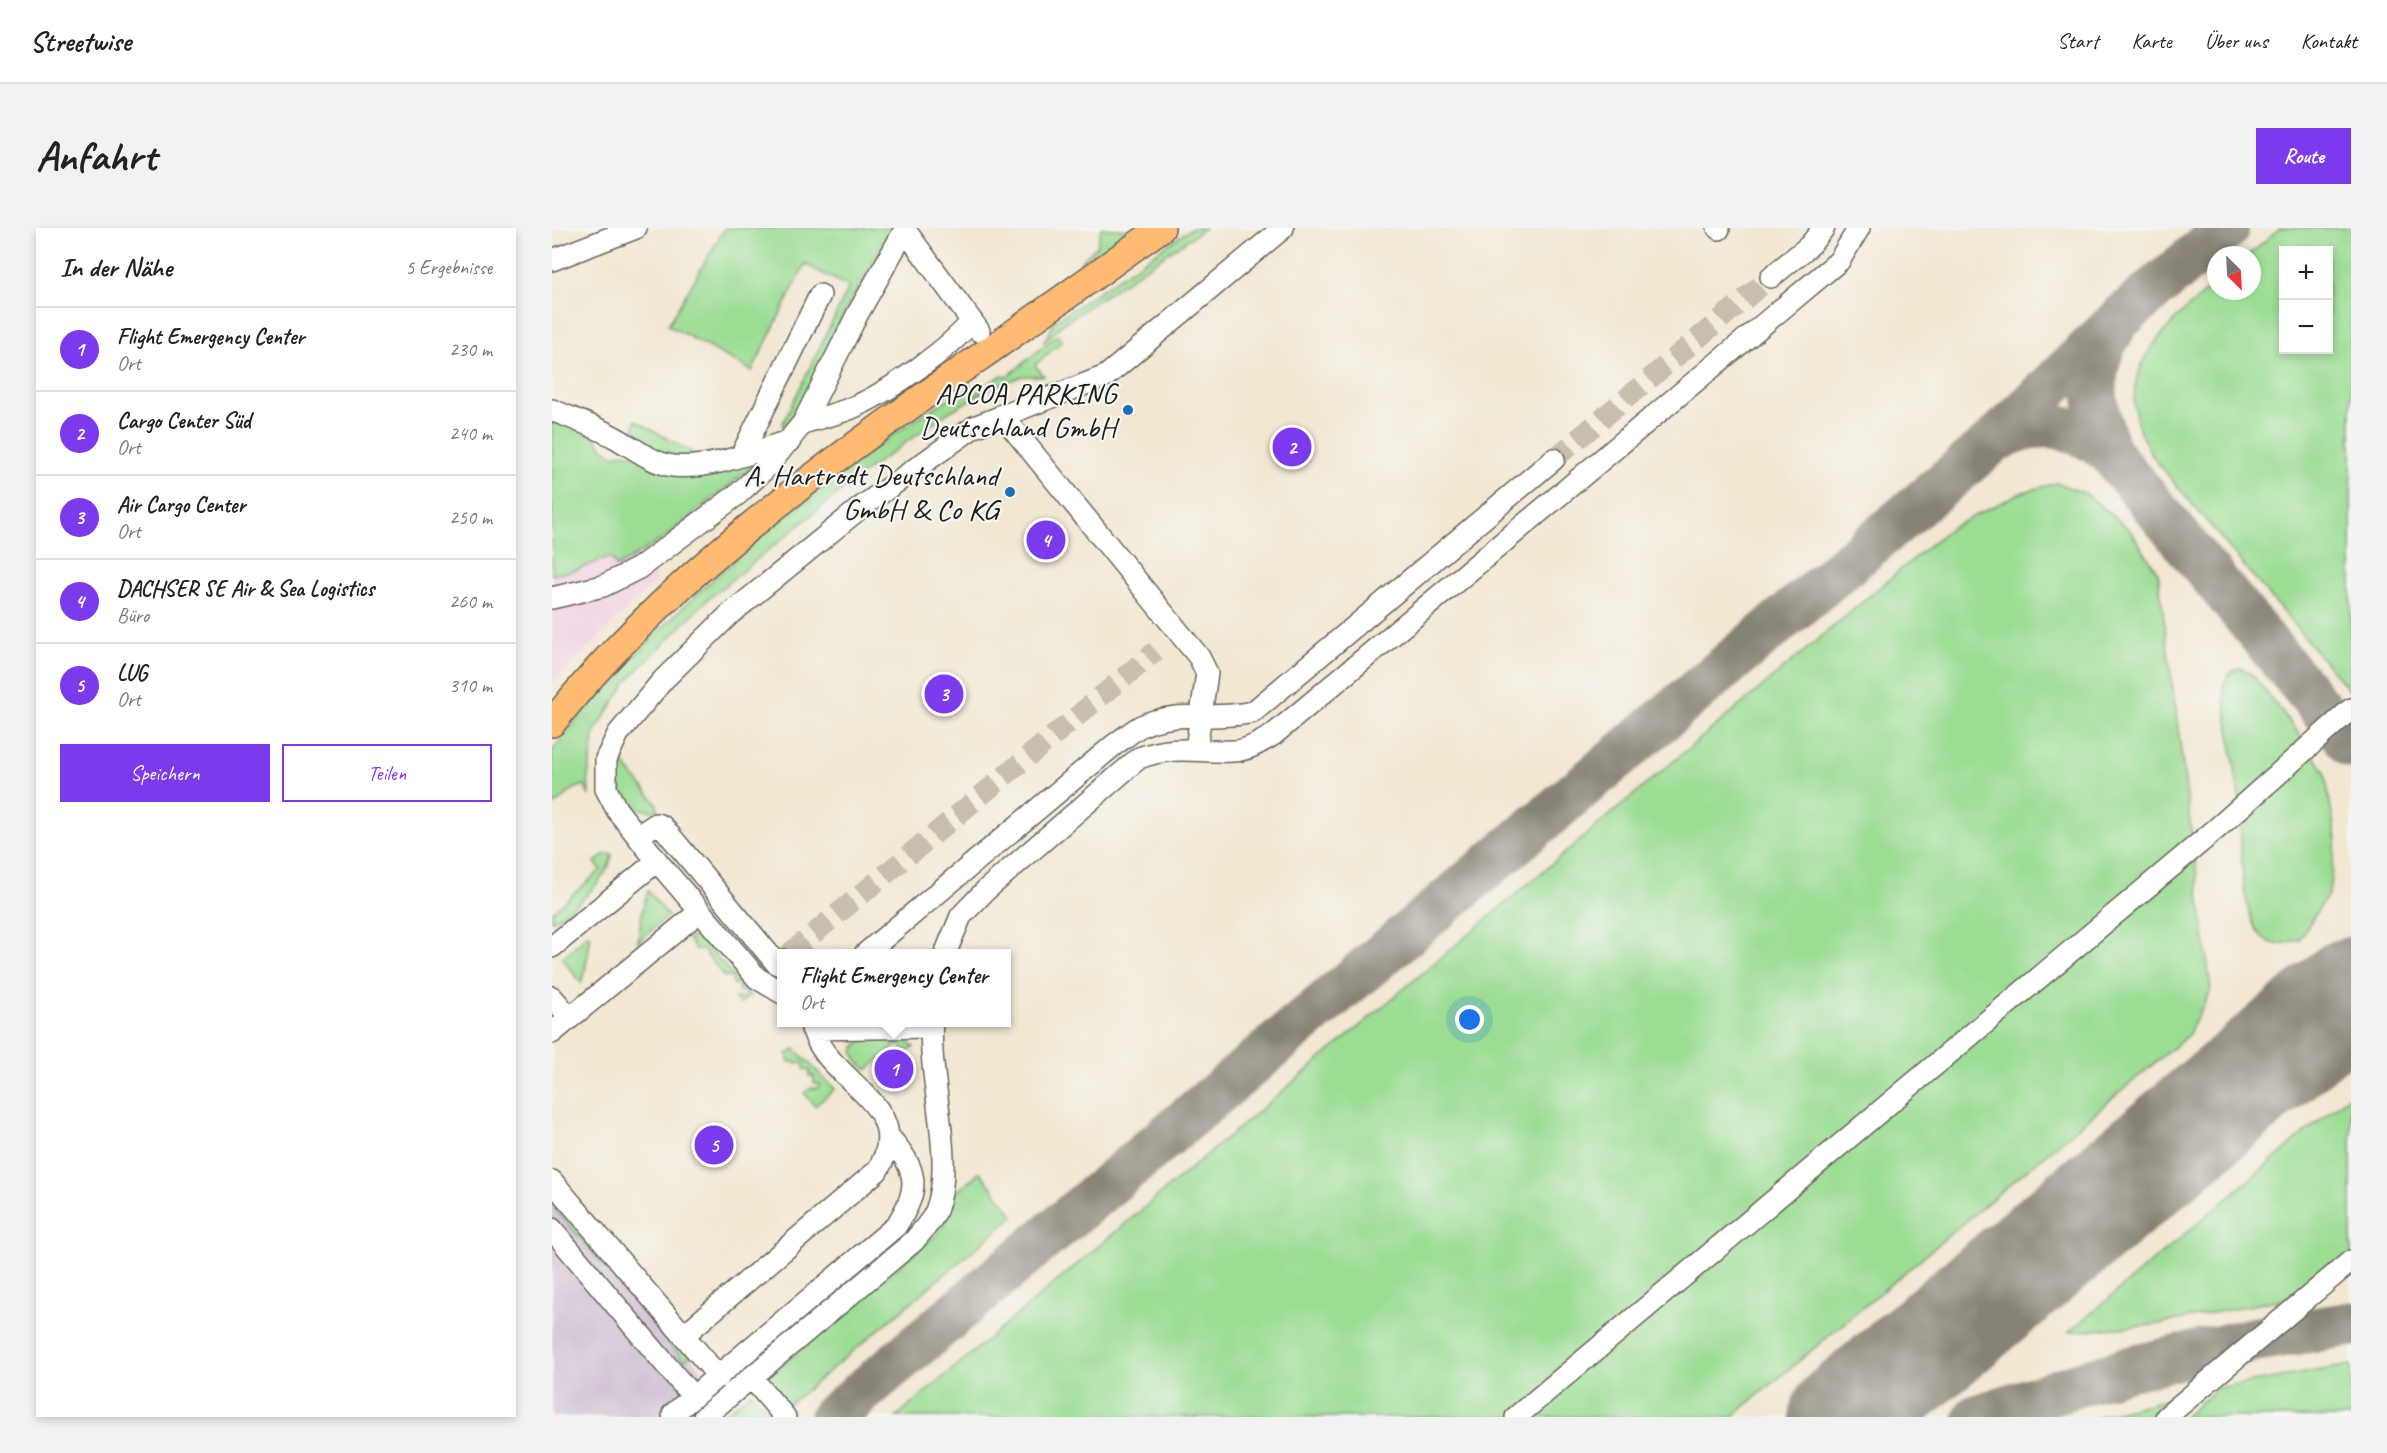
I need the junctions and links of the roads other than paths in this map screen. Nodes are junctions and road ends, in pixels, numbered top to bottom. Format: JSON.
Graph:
{"nodes":[{"id":1,"x":636,"y":228,"type":"edge"},
{"id":2,"x":1161,"y":228,"type":"edge"},
{"id":3,"x":1282,"y":228,"type":"edge"},
{"id":4,"x":1824,"y":228,"type":"edge"},
{"id":5,"x":1859,"y":228,"type":"edge"},
{"id":6,"x":906,"y":229,"type":"edge"},
{"id":7,"x":552,"y":260,"type":"edge"},
{"id":8,"x":1771,"y":277,"type":"tunnel mouth"},
{"id":9,"x":820,"y":296,"type":"dead end"},
{"id":10,"x":552,"y":410,"type":"edge"},
{"id":11,"x":1002,"y":415,"type":"junction"},
{"id":12,"x":803,"y":423,"type":"junction"},
{"id":13,"x":791,"y":441,"type":"junction"},
{"id":14,"x":742,"y":454,"type":"junction"},
{"id":15,"x":1554,"y":459,"type":"tunnel mouth"},
{"id":16,"x":552,"y":598,"type":"edge"},
{"id":17,"x":2351,"y":709,"type":"edge"},
{"id":18,"x":1202,"y":716,"type":"junction"},
{"id":19,"x":552,"y":723,"type":"edge"},
{"id":20,"x":1196,"y":748,"type":"junction"},
{"id":21,"x":638,"y":836,"type":"junction"},
{"id":22,"x":657,"y":861,"type":"junction"},
{"id":23,"x":699,"y":912,"type":"junction"},
{"id":24,"x":552,"y":947,"type":"edge"},
{"id":25,"x":871,"y":949,"type":"edge"},
{"id":26,"x":947,"y":949,"type":"edge"},
{"id":27,"x":777,"y":963,"type":"edge"},
{"id":28,"x":777,"y":990,"type":"edge"},
{"id":29,"x":552,"y":997,"type":"edge"},
{"id":30,"x":570,"y":1018,"type":"junction"},
{"id":31,"x":811,"y":1027,"type":"edge"},
{"id":32,"x":932,"y":1027,"type":"edge"},
{"id":33,"x":552,"y":1033,"type":"edge"},
{"id":34,"x":889,"y":1137,"type":"junction"},
{"id":35,"x":552,"y":1181,"type":"edge"},
{"id":36,"x":552,"y":1229,"type":"edge"},
{"id":37,"x":2351,"y":1261,"type":"edge"},
{"id":38,"x":684,"y":1335,"type":"junction"},
{"id":39,"x":719,"y":1377,"type":"junction"},
{"id":40,"x":752,"y":1377,"type":"junction"},
{"id":41,"x":693,"y":1397,"type":"junction"},
{"id":42,"x":673,"y":1416,"type":"edge"},
{"id":43,"x":704,"y":1417,"type":"edge"},
{"id":44,"x":785,"y":1417,"type":"edge"},
{"id":45,"x":1516,"y":1417,"type":"edge"},
{"id":46,"x":2166,"y":1417,"type":"edge"}],
"edges":[{"from":1,"to":7,"type":"street"},
{"from":2,"to":19,"type":"main road"},
{"from":3,"to":11,"type":"street"},
{"from":4,"to":8,"type":"street"},
{"from":5,"to":20,"type":"street"},
{"from":6,"to":12,"type":"street"},
{"from":6,"to":12,"type":"street"},
{"from":9,"to":14,"type":"street"},
{"from":10,"to":14,"type":"street"},
{"from":11,"to":18,"type":"street"},
{"from":11,"to":21,"type":"street"},
{"from":12,"to":13,"type":"street"},
{"from":13,"to":14,"type":"street"},
{"from":13,"to":16,"type":"street"},
{"from":15,"to":18,"type":"street"},
{"from":17,"to":45,"type":"street"},
{"from":18,"to":20,"type":"street"},
{"from":18,"to":25,"type":"street"},
{"from":20,"to":26,"type":"street"},
{"from":21,"to":22,"type":"street"},
{"from":21,"to":27,"type":"street"},
{"from":22,"to":23,"type":"street"},
{"from":22,"to":24,"type":"street"},
{"from":23,"to":28,"type":"street"},
{"from":23,"to":30,"type":"street"},
{"from":29,"to":30,"type":"street"},
{"from":30,"to":33,"type":"street"},
{"from":31,"to":34,"type":"street"},
{"from":32,"to":40,"type":"street"},
{"from":34,"to":38,"type":"street"},
{"from":34,"to":39,"type":"street"},
{"from":35,"to":38,"type":"street"},
{"from":36,"to":41,"type":"street"},
{"from":37,"to":46,"type":"street"},
{"from":38,"to":39,"type":"street"},
{"from":39,"to":41,"type":"street"},
{"from":40,"to":43,"type":"street"},
{"from":40,"to":44,"type":"street"},
{"from":41,"to":42,"type":"street"}]}
